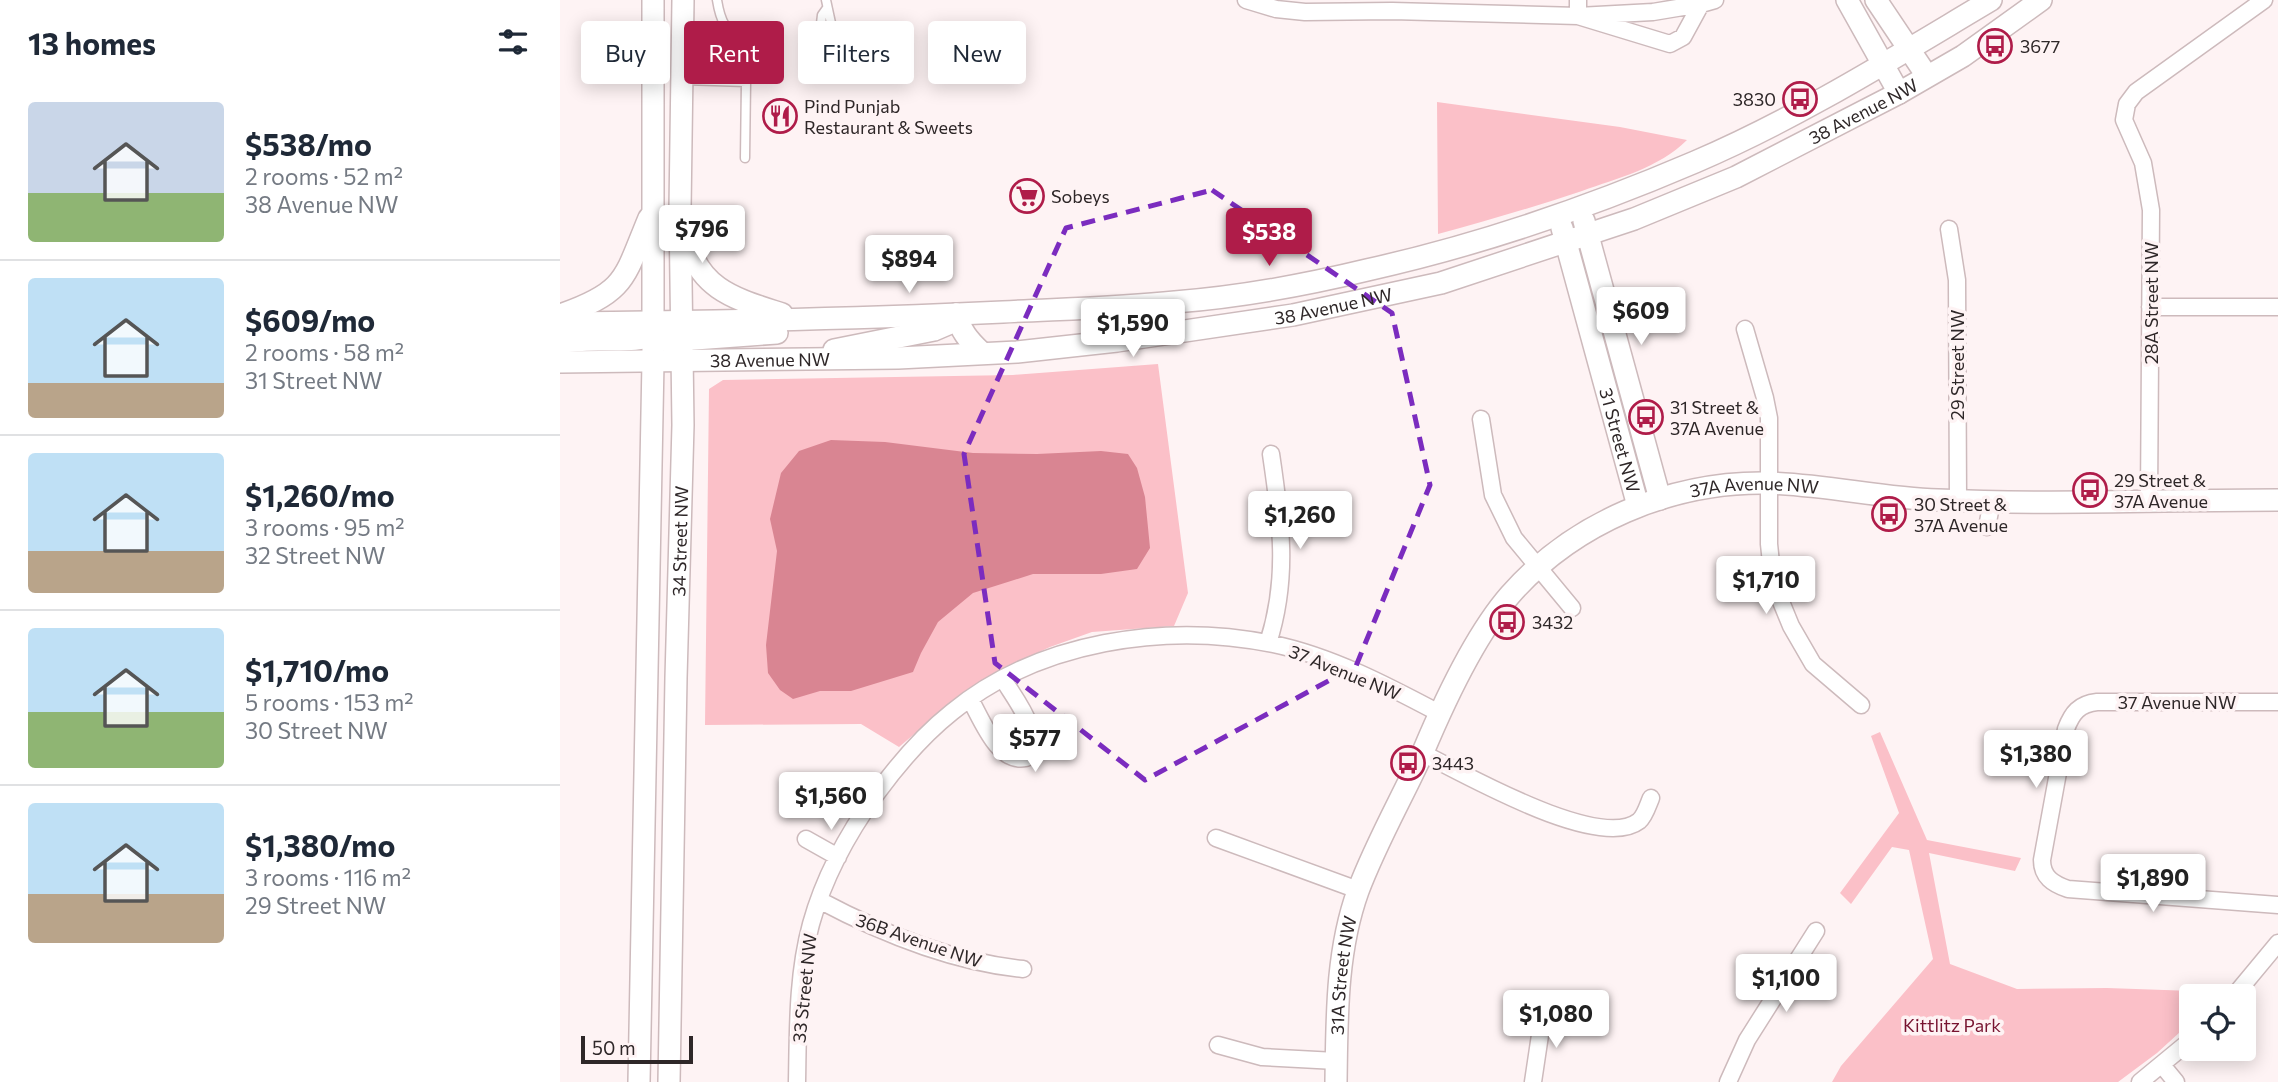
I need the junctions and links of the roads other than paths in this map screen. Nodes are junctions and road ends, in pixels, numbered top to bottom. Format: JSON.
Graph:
{"nodes":[{"id":1,"x":653,"y":0,"type":"edge"},
{"id":2,"x":683,"y":0,"type":"edge"},
{"id":3,"x":717,"y":0,"type":"edge"},
{"id":4,"x":1247,"y":0,"type":"edge"},
{"id":5,"x":1847,"y":0,"type":"edge"},
{"id":6,"x":1876,"y":0,"type":"edge"},
{"id":7,"x":1991,"y":0,"type":"edge"},
{"id":8,"x":2041,"y":0,"type":"edge"},
{"id":9,"x":2264,"y":0,"type":"edge"},
{"id":10,"x":1708,"y":2,"type":"edge"},
{"id":11,"x":827,"y":4,"type":"edge"},
{"id":12,"x":1392,"y":6,"type":"edge"},
{"id":13,"x":1578,"y":8,"type":"edge"},
{"id":14,"x":723,"y":21,"type":"edge"},
{"id":15,"x":821,"y":21,"type":"edge"},
{"id":16,"x":1910,"y":48,"type":"junction"},
{"id":17,"x":1883,"y":64,"type":"junction"},
{"id":18,"x":1927,"y":76,"type":"junction"},
{"id":19,"x":682,"y":80,"type":"junction"},
{"id":20,"x":1899,"y":93,"type":"junction"},
{"id":21,"x":745,"y":158,"type":"dead end"},
{"id":22,"x":654,"y":206,"type":"junction"},
{"id":23,"x":1580,"y":207,"type":"junction"},
{"id":24,"x":680,"y":209,"type":"junction"},
{"id":25,"x":1559,"y":215,"type":"junction"},
{"id":26,"x":1949,"y":229,"type":"dead end"},
{"id":27,"x":1587,"y":235,"type":"junction"},
{"id":28,"x":1565,"y":242,"type":"junction"},
{"id":29,"x":2150,"y":307,"type":"junction"},
{"id":30,"x":2278,"y":307,"type":"edge"},
{"id":31,"x":560,"y":314,"type":"edge"},
{"id":32,"x":956,"y":314,"type":"junction"},
{"id":33,"x":801,"y":320,"type":"junction"},
{"id":34,"x":560,"y":323,"type":"edge"},
{"id":35,"x":653,"y":329,"type":"junction"},
{"id":36,"x":1745,"y":329,"type":"dead end"},
{"id":37,"x":681,"y":331,"type":"junction"},
{"id":38,"x":560,"y":344,"type":"edge"},
{"id":39,"x":981,"y":352,"type":"junction"},
{"id":40,"x":802,"y":359,"type":"junction"},
{"id":41,"x":560,"y":362,"type":"edge"},
{"id":42,"x":653,"y":362,"type":"junction"},
{"id":43,"x":682,"y":362,"type":"junction"},
{"id":44,"x":1481,"y":419,"type":"dead end"},
{"id":45,"x":1271,"y":454,"type":"dead end"},
{"id":46,"x":1770,"y":483,"type":"junction"},
{"id":47,"x":1660,"y":499,"type":"junction"},
{"id":48,"x":2149,"y":500,"type":"junction"},
{"id":49,"x":2278,"y":500,"type":"edge"},
{"id":50,"x":1958,"y":501,"type":"junction"},
{"id":51,"x":1992,"y":501,"type":"junction"},
{"id":52,"x":1638,"y":506,"type":"junction"},
{"id":53,"x":1987,"y":527,"type":"dead end"},
{"id":54,"x":1538,"y":568,"type":"junction"},
{"id":55,"x":1572,"y":608,"type":"dead end"},
{"id":56,"x":1268,"y":643,"type":"junction"},
{"id":57,"x":1003,"y":679,"type":"junction"},
{"id":58,"x":970,"y":699,"type":"junction"},
{"id":59,"x":2278,"y":702,"type":"edge"},
{"id":60,"x":1861,"y":705,"type":"dead end"},
{"id":61,"x":1439,"y":713,"type":"junction"},
{"id":62,"x":1422,"y":753,"type":"junction"},
{"id":63,"x":897,"y":765,"type":"joint"},
{"id":64,"x":1651,"y":798,"type":"dead end"},
{"id":65,"x":1216,"y":838,"type":"dead end"},
{"id":66,"x":806,"y":839,"type":"dead end"},
{"id":67,"x":838,"y":857,"type":"junction"},
{"id":68,"x":1358,"y":890,"type":"junction"},
{"id":69,"x":819,"y":900,"type":"junction"},
{"id":70,"x":2278,"y":905,"type":"edge"},
{"id":71,"x":1816,"y":931,"type":"dead end"},
{"id":72,"x":2278,"y":943,"type":"edge"},
{"id":73,"x":1023,"y":969,"type":"dead end"},
{"id":74,"x":2244,"y":984,"type":"edge"},
{"id":75,"x":1543,"y":1016,"type":"dead end"},
{"id":76,"x":1218,"y":1045,"type":"dead end"},
{"id":77,"x":2179,"y":1050,"type":"edge"},
{"id":78,"x":2162,"y":1065,"type":"junction"},
{"id":79,"x":1336,"y":1072,"type":"edge"},
{"id":80,"x":639,"y":1082,"type":"edge"},
{"id":81,"x":669,"y":1082,"type":"edge"},
{"id":82,"x":797,"y":1082,"type":"edge"},
{"id":83,"x":1533,"y":1082,"type":"edge"},
{"id":84,"x":1728,"y":1082,"type":"edge"},
{"id":85,"x":2140,"y":1082,"type":"edge"},
{"id":86,"x":2176,"y":1082,"type":"edge"}],
"edges":[{"from":1,"to":22,"type":"main road","name":"34 Street NW"},
{"from":2,"to":19,"type":"main road","name":"34 Street NW"},
{"from":3,"to":14,"type":"lane"},
{"from":4,"to":12,"type":"street"},
{"from":5,"to":17,"type":"main road"},
{"from":6,"to":16,"type":"main road"},
{"from":7,"to":16,"type":"main road","name":"38 Avenue NW"},
{"from":8,"to":18,"type":"main road","name":"38 Avenue NW"},
{"from":9,"to":29,"type":"street","name":"28A Street NW"},
{"from":10,"to":13,"type":"street"},
{"from":10,"to":13,"type":"street"},
{"from":11,"to":15,"type":"lane"},
{"from":12,"to":13,"type":"street"},
{"from":16,"to":17,"type":"main road","name":"38 Avenue NW"},
{"from":16,"to":18,"type":"main road"},
{"from":17,"to":20,"type":"main road"},
{"from":17,"to":23,"type":"main road","name":"38 Avenue NW"},
{"from":18,"to":20,"type":"main road","name":"38 Avenue NW"},
{"from":19,"to":21,"type":"lane"},
{"from":19,"to":24,"type":"main road","name":"34 Street NW"},
{"from":20,"to":27,"type":"main road","name":"38 Avenue NW"},
{"from":22,"to":31,"type":"main road"},
{"from":22,"to":35,"type":"main road","name":"34 Street NW"},
{"from":23,"to":25,"type":"main road","name":"38 Avenue NW"},
{"from":23,"to":27,"type":"main road","name":"31 Street NW"},
{"from":24,"to":33,"type":"main road"},
{"from":24,"to":37,"type":"main road","name":"34 Street NW"},
{"from":25,"to":28,"type":"main road","name":"31 Street NW"},
{"from":25,"to":32,"type":"main road","name":"38 Avenue NW"},
{"from":26,"to":50,"type":"street","name":"29 Street NW"},
{"from":27,"to":28,"type":"main road","name":"38 Avenue NW"},
{"from":27,"to":47,"type":"main road","name":"31 Street NW"},
{"from":28,"to":39,"type":"main road","name":"38 Avenue NW"},
{"from":28,"to":52,"type":"main road","name":"31 Street NW"},
{"from":29,"to":30,"type":"street"},
{"from":29,"to":48,"type":"street","name":"28A Street NW"},
{"from":32,"to":33,"type":"main road","name":"38 Avenue NW"},
{"from":32,"to":39,"type":"main road"},
{"from":32,"to":40,"type":"main road"},
{"from":33,"to":37,"type":"main road"},
{"from":34,"to":35,"type":"main road"},
{"from":35,"to":37,"type":"main road"},
{"from":35,"to":38,"type":"main road"},
{"from":35,"to":42,"type":"main road","name":"34 Street NW"},
{"from":36,"to":46,"type":"street"},
{"from":37,"to":42,"type":"main road"},
{"from":37,"to":43,"type":"main road","name":"34 Street NW"},
{"from":39,"to":40,"type":"main road","name":"38 Avenue NW"},
{"from":40,"to":43,"type":"main road","name":"38 Avenue NW"},
{"from":41,"to":42,"type":"main road","name":"38 Avenue NW"},
{"from":42,"to":43,"type":"main road","name":"38 Avenue NW"},
{"from":42,"to":80,"type":"main road","name":"34 Street NW"},
{"from":43,"to":81,"type":"main road","name":"34 Street NW"},
{"from":44,"to":54,"type":"street"},
{"from":45,"to":56,"type":"street"},
{"from":46,"to":47,"type":"main road","name":"37A Avenue NW"},
{"from":46,"to":50,"type":"main road","name":"37A Avenue NW"},
{"from":46,"to":60,"type":"street"},
{"from":47,"to":52,"type":"main road","name":"37A Avenue NW"},
{"from":48,"to":49,"type":"main road","name":"37A Avenue NW"},
{"from":48,"to":51,"type":"main road","name":"37A Avenue NW"},
{"from":50,"to":51,"type":"main road","name":"37A Avenue NW"},
{"from":51,"to":53,"type":"street"},
{"from":52,"to":54,"type":"main road","name":"37A Avenue NW"},
{"from":54,"to":55,"type":"street"},
{"from":54,"to":61,"type":"main road","name":"31A Street NW"},
{"from":56,"to":57,"type":"street","name":"37 Avenue NW"},
{"from":56,"to":61,"type":"street","name":"37 Avenue NW"},
{"from":57,"to":58,"type":"street","name":"37 Avenue NW"},
{"from":57,"to":58,"type":"street"},
{"from":58,"to":63,"type":"street","name":"37 Avenue NW"},
{"from":59,"to":70,"type":"street","name":"37 Avenue NW"},
{"from":61,"to":62,"type":"main road","name":"31A Street NW"},
{"from":62,"to":64,"type":"street"},
{"from":62,"to":68,"type":"main road","name":"31A Street NW"},
{"from":63,"to":67,"type":"street","name":"33 Street NW"},
{"from":65,"to":68,"type":"street","name":"31A Street NW"},
{"from":66,"to":67,"type":"street"},
{"from":67,"to":69,"type":"street","name":"33 Street NW"},
{"from":68,"to":79,"type":"main road","name":"31A Street NW"},
{"from":69,"to":73,"type":"street","name":"36B Avenue NW"},
{"from":69,"to":82,"type":"street","name":"33 Street NW"},
{"from":71,"to":84,"type":"street"},
{"from":72,"to":74,"type":"street"},
{"from":75,"to":83,"type":"street"},
{"from":76,"to":79,"type":"street","name":"31A Street NW"},
{"from":77,"to":78,"type":"street"},
{"from":78,"to":85,"type":"street"},
{"from":78,"to":86,"type":"street"}]}
